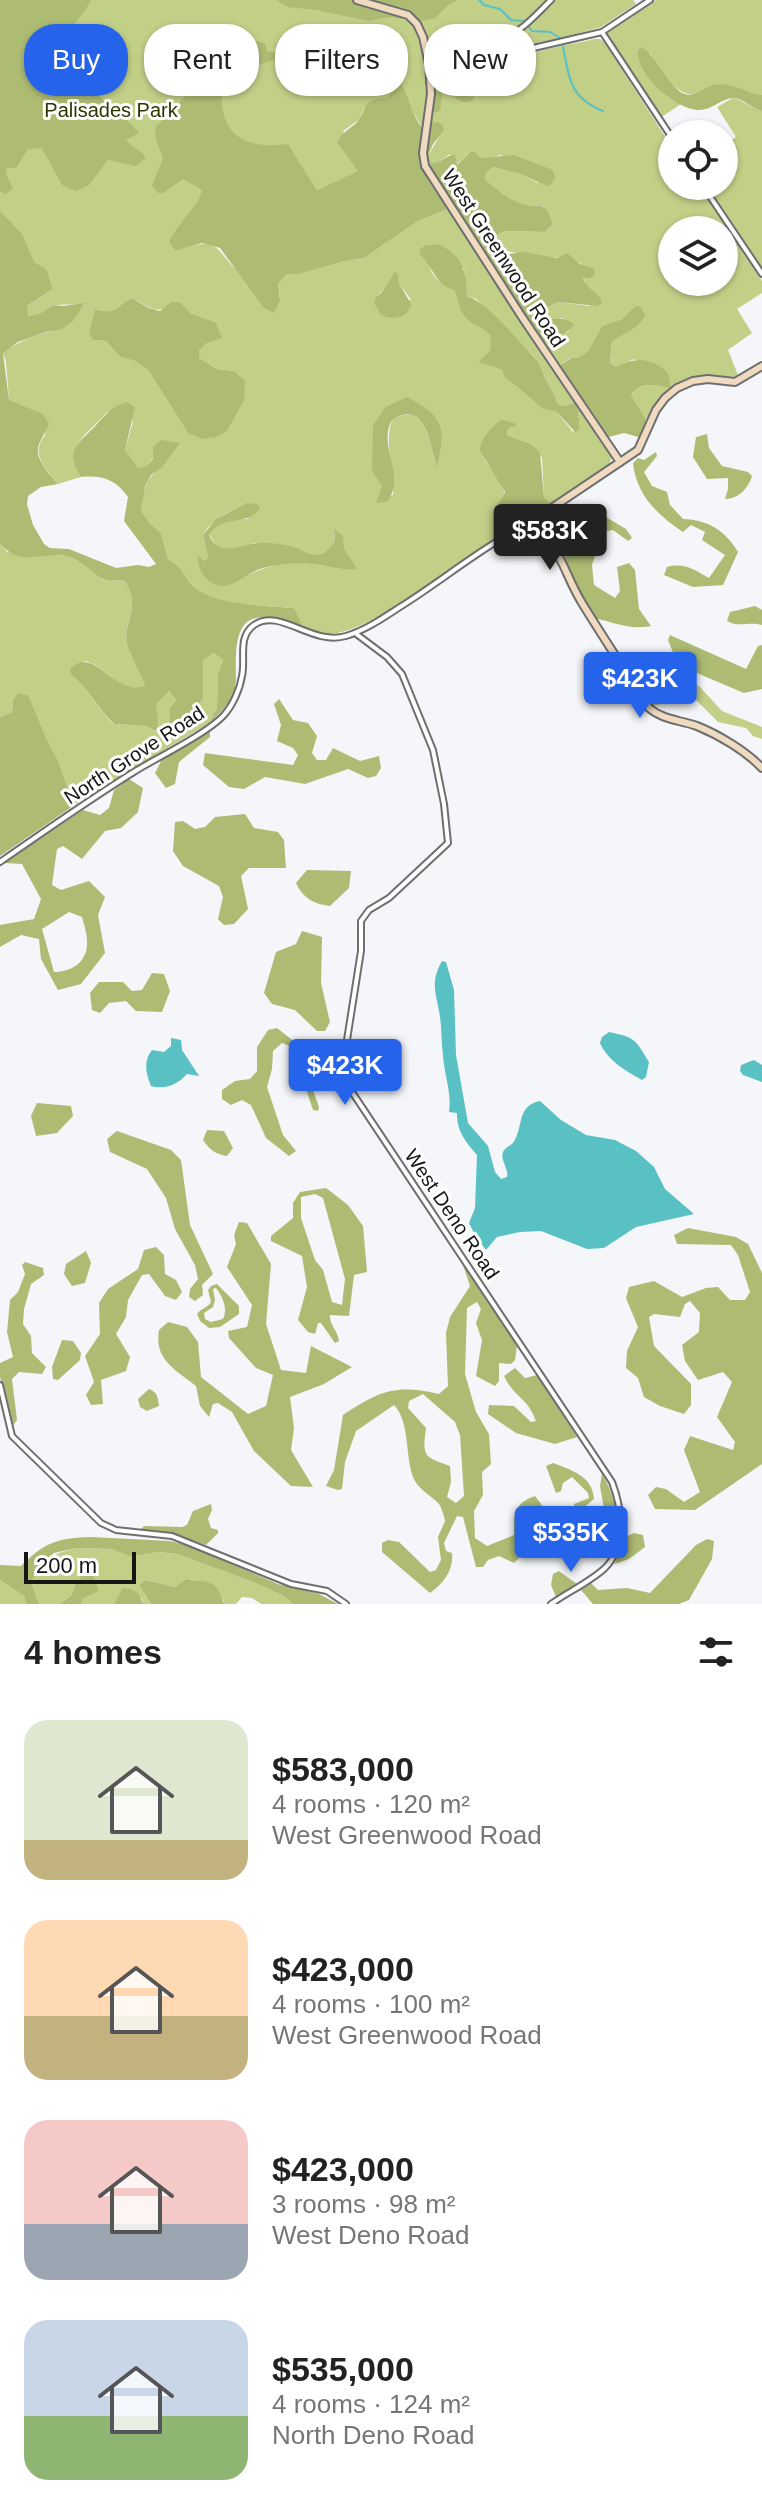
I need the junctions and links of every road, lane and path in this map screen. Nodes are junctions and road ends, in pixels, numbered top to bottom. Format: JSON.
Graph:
{"nodes":[{"id":1,"x":357,"y":0,"type":"edge"},
{"id":2,"x":551,"y":0,"type":"edge"},
{"id":3,"x":636,"y":0,"type":"edge"},
{"id":4,"x":650,"y":0,"type":"edge"},
{"id":5,"x":640,"y":6,"type":"junction"},
{"id":6,"x":524,"y":24,"type":"edge"},
{"id":7,"x":602,"y":32,"type":"junction"},
{"id":8,"x":424,"y":42,"type":"edge"},
{"id":9,"x":536,"y":47,"type":"edge"},
{"id":10,"x":431,"y":96,"type":"edge"},
{"id":11,"x":660,"y":120,"type":"edge"},
{"id":12,"x":712,"y":200,"type":"edge"},
{"id":13,"x":762,"y":274,"type":"edge"},
{"id":14,"x":762,"y":366,"type":"edge"},
{"id":15,"x":620,"y":462,"type":"junction"},
{"id":16,"x":528,"y":524,"type":"junction"},
{"id":17,"x":355,"y":633,"type":"junction"},
{"id":18,"x":762,"y":768,"type":"edge"},
{"id":19,"x":0,"y":862,"type":"edge"},
{"id":20,"x":0,"y":1385,"type":"edge"},
{"id":21,"x":346,"y":1604,"type":"edge"},
{"id":22,"x":551,"y":1604,"type":"edge"}],
"edges":[{"from":1,"to":8,"type":"street","name":"West Greenwood Road"},
{"from":2,"to":6,"type":"street"},
{"from":3,"to":5,"type":"street"},
{"from":4,"to":5,"type":"street"},
{"from":5,"to":7,"type":"street"},
{"from":7,"to":9,"type":"street"},
{"from":7,"to":11,"type":"street"},
{"from":10,"to":15,"type":"street","name":"West Greenwood Road"},
{"from":12,"to":13,"type":"street"},
{"from":14,"to":15,"type":"street"},
{"from":15,"to":16,"type":"street"},
{"from":16,"to":17,"type":"street","name":"North Grove Road"},
{"from":16,"to":18,"type":"street"},
{"from":17,"to":19,"type":"street","name":"North Grove Road"},
{"from":17,"to":22,"type":"street","name":"West Deno Road"},
{"from":20,"to":21,"type":"street"}]}
